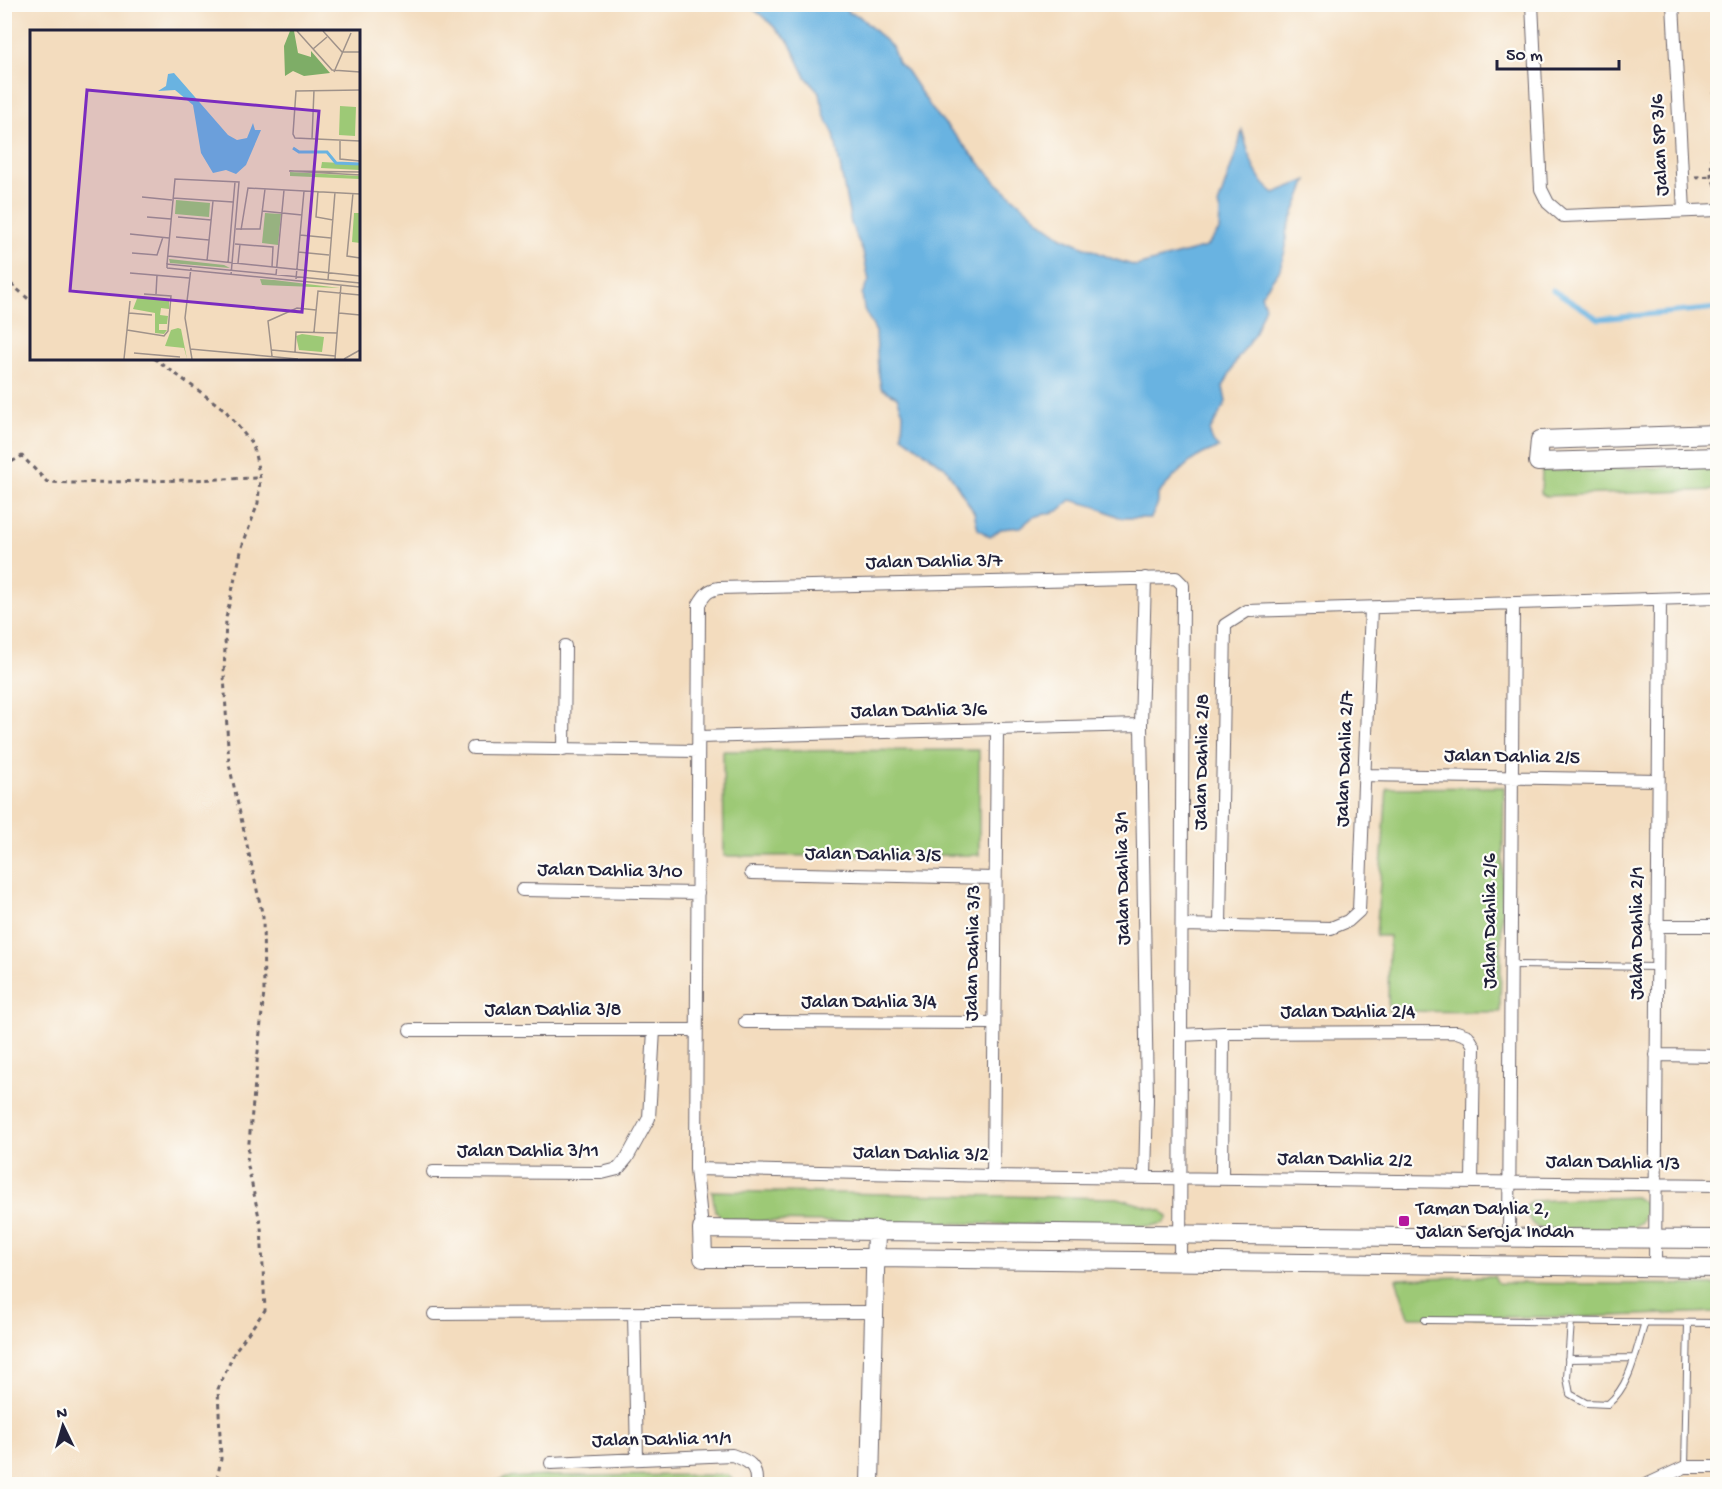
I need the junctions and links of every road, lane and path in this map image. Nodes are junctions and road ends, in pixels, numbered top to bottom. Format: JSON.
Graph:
{"nodes":[{"id":1,"x":1532,"y":4,"type":"edge"},
{"id":2,"x":1673,"y":4,"type":"edge"},
{"id":3,"x":1713,"y":4,"type":"edge"},
{"id":4,"x":1718,"y":25,"type":"edge"},
{"id":5,"x":1718,"y":56,"type":"edge"},
{"id":6,"x":1718,"y":186,"type":"edge"},
{"id":7,"x":1718,"y":210,"type":"edge"},
{"id":8,"x":1684,"y":211,"type":"junction"},
{"id":9,"x":4,"y":278,"type":"edge"},
{"id":10,"x":30,"y":300,"type":"edge"},
{"id":11,"x":157,"y":360,"type":"edge"},
{"id":12,"x":1718,"y":434,"type":"edge"},
{"id":13,"x":1718,"y":457,"type":"edge"},
{"id":14,"x":4,"y":466,"type":"edge"},
{"id":15,"x":260,"y":478,"type":"junction"},
{"id":16,"x":1145,"y":578,"type":"junction"},
{"id":17,"x":1718,"y":597,"type":"edge"},
{"id":18,"x":1660,"y":599,"type":"junction"},
{"id":19,"x":1513,"y":604,"type":"junction"},
{"id":20,"x":1371,"y":608,"type":"junction"},
{"id":21,"x":566,"y":646,"type":"dead end"},
{"id":22,"x":1141,"y":725,"type":"junction"},
{"id":23,"x":997,"y":729,"type":"junction"},
{"id":24,"x":699,"y":737,"type":"junction"},
{"id":25,"x":473,"y":748,"type":"dead end"},
{"id":26,"x":564,"y":750,"type":"junction"},
{"id":27,"x":698,"y":751,"type":"junction"},
{"id":28,"x":1364,"y":775,"type":"junction"},
{"id":29,"x":1512,"y":777,"type":"junction"},
{"id":30,"x":1658,"y":780,"type":"junction"},
{"id":31,"x":751,"y":873,"type":"dead end"},
{"id":32,"x":995,"y":878,"type":"junction"},
{"id":33,"x":522,"y":890,"type":"dead end"},
{"id":34,"x":698,"y":893,"type":"junction"},
{"id":35,"x":1182,"y":925,"type":"junction"},
{"id":36,"x":1220,"y":926,"type":"junction"},
{"id":37,"x":1657,"y":926,"type":"junction"},
{"id":38,"x":1718,"y":926,"type":"edge"},
{"id":39,"x":1510,"y":965,"type":"junction"},
{"id":40,"x":1657,"y":967,"type":"junction"},
{"id":41,"x":745,"y":1022,"type":"dead end"},
{"id":42,"x":993,"y":1023,"type":"junction"},
{"id":43,"x":410,"y":1030,"type":"dead end"},
{"id":44,"x":654,"y":1030,"type":"junction"},
{"id":45,"x":696,"y":1030,"type":"junction"},
{"id":46,"x":1223,"y":1033,"type":"junction"},
{"id":47,"x":1181,"y":1035,"type":"junction"},
{"id":48,"x":1656,"y":1055,"type":"junction"},
{"id":49,"x":1718,"y":1056,"type":"edge"},
{"id":50,"x":696,"y":1169,"type":"junction"},
{"id":51,"x":433,"y":1172,"type":"dead end"},
{"id":52,"x":993,"y":1176,"type":"junction"},
{"id":53,"x":1146,"y":1177,"type":"junction"},
{"id":54,"x":1180,"y":1178,"type":"junction"},
{"id":55,"x":1222,"y":1179,"type":"junction"},
{"id":56,"x":1472,"y":1182,"type":"junction"},
{"id":57,"x":1509,"y":1182,"type":"junction"},
{"id":58,"x":1656,"y":1184,"type":"junction"},
{"id":59,"x":1718,"y":1185,"type":"edge"},
{"id":60,"x":702,"y":1229,"type":"junction"},
{"id":61,"x":876,"y":1230,"type":"junction"},
{"id":62,"x":1180,"y":1233,"type":"junction"},
{"id":63,"x":1509,"y":1237,"type":"junction"},
{"id":64,"x":1655,"y":1238,"type":"junction"},
{"id":65,"x":1718,"y":1239,"type":"edge"},
{"id":66,"x":875,"y":1258,"type":"junction"},
{"id":67,"x":1180,"y":1263,"type":"junction"},
{"id":68,"x":1655,"y":1267,"type":"junction"},
{"id":69,"x":1718,"y":1268,"type":"edge"},
{"id":70,"x":873,"y":1312,"type":"junction"},
{"id":71,"x":634,"y":1313,"type":"junction"},
{"id":72,"x":434,"y":1314,"type":"dead end"},
{"id":73,"x":1425,"y":1320,"type":"dead end"},
{"id":74,"x":1571,"y":1322,"type":"junction"},
{"id":75,"x":1645,"y":1322,"type":"junction"},
{"id":76,"x":1688,"y":1323,"type":"junction"},
{"id":77,"x":1718,"y":1323,"type":"edge"},
{"id":78,"x":1634,"y":1358,"type":"junction"},
{"id":79,"x":1568,"y":1359,"type":"junction"},
{"id":80,"x":637,"y":1459,"type":"junction"},
{"id":81,"x":551,"y":1463,"type":"dead end"},
{"id":82,"x":1685,"y":1467,"type":"junction"},
{"id":83,"x":1718,"y":1467,"type":"edge"},
{"id":84,"x":216,"y":1485,"type":"edge"},
{"id":85,"x":756,"y":1485,"type":"edge"},
{"id":86,"x":870,"y":1485,"type":"edge"},
{"id":87,"x":1648,"y":1485,"type":"edge"}],
"edges":[{"from":1,"to":8,"type":"street"},
{"from":2,"to":8,"type":"street","name":"Jalan SP 3/6"},
{"from":3,"to":4,"type":"path"},
{"from":5,"to":6,"type":"path"},
{"from":7,"to":8,"type":"street"},
{"from":9,"to":10,"type":"path"},
{"from":11,"to":15,"type":"path"},
{"from":12,"to":13,"type":"street"},
{"from":14,"to":15,"type":"path"},
{"from":15,"to":84,"type":"path"},
{"from":16,"to":22,"type":"street","name":"Jalan Dahlia 3/1"},
{"from":16,"to":24,"type":"street","name":"Jalan Dahlia 3/7"},
{"from":16,"to":35,"type":"street","name":"Jalan Dahlia 3/7"},
{"from":17,"to":18,"type":"street"},
{"from":18,"to":19,"type":"street"},
{"from":18,"to":30,"type":"street","name":"Jalan Dahlia 2/1"},
{"from":19,"to":20,"type":"street"},
{"from":19,"to":29,"type":"street","name":"Jalan Dahlia 2/6"},
{"from":20,"to":28,"type":"street","name":"Jalan Dahlia 2/7"},
{"from":20,"to":36,"type":"street","name":"Jalan Dahlia 2/8"},
{"from":21,"to":26,"type":"street"},
{"from":22,"to":23,"type":"street","name":"Jalan Dahlia 3/6"},
{"from":22,"to":53,"type":"street","name":"Jalan Dahlia 3/1"},
{"from":23,"to":24,"type":"street","name":"Jalan Dahlia 3/6"},
{"from":23,"to":32,"type":"street","name":"Jalan Dahlia 3/3"},
{"from":24,"to":27,"type":"street"},
{"from":25,"to":26,"type":"street"},
{"from":26,"to":27,"type":"street"},
{"from":27,"to":34,"type":"street"},
{"from":28,"to":29,"type":"street","name":"Jalan Dahlia 2/5"},
{"from":28,"to":36,"type":"street","name":"Jalan Dahlia 2/7"},
{"from":29,"to":30,"type":"street","name":"Jalan Dahlia 2/5"},
{"from":29,"to":39,"type":"street","name":"Jalan Dahlia 2/6"},
{"from":30,"to":37,"type":"street","name":"Jalan Dahlia 2/1"},
{"from":31,"to":32,"type":"street","name":"Jalan Dahlia 3/5"},
{"from":32,"to":42,"type":"street","name":"Jalan Dahlia 3/3"},
{"from":33,"to":34,"type":"street","name":"Jalan Dahlia 3/10"},
{"from":34,"to":45,"type":"street"},
{"from":35,"to":36,"type":"street"},
{"from":35,"to":47,"type":"street"},
{"from":37,"to":38,"type":"street"},
{"from":37,"to":40,"type":"street","name":"Jalan Dahlia 2/1"},
{"from":39,"to":40,"type":"lane"},
{"from":39,"to":57,"type":"street","name":"Jalan Dahlia 2/6"},
{"from":40,"to":48,"type":"street","name":"Jalan Dahlia 2/1"},
{"from":41,"to":42,"type":"street","name":"Jalan Dahlia 3/4"},
{"from":42,"to":52,"type":"street","name":"Jalan Dahlia 3/3"},
{"from":43,"to":44,"type":"street","name":"Jalan Dahlia 3/8"},
{"from":44,"to":45,"type":"street","name":"Jalan Dahlia 3/8"},
{"from":44,"to":51,"type":"street","name":"Jalan Dahlia 3/11"},
{"from":45,"to":50,"type":"street"},
{"from":46,"to":47,"type":"street","name":"Jalan Dahlia 2/4"},
{"from":46,"to":55,"type":"street"},
{"from":46,"to":56,"type":"street","name":"Jalan Dahlia 2/4"},
{"from":47,"to":54,"type":"street"},
{"from":48,"to":49,"type":"street"},
{"from":48,"to":58,"type":"street","name":"Jalan Dahlia 2/1"},
{"from":50,"to":52,"type":"street","name":"Jalan Dahlia 3/2"},
{"from":50,"to":60,"type":"street"},
{"from":52,"to":53,"type":"street","name":"Jalan Dahlia 3/2"},
{"from":53,"to":54,"type":"street","name":"Jalan Dahlia 3/2"},
{"from":54,"to":55,"type":"street","name":"Jalan Dahlia 2/2"},
{"from":54,"to":62,"type":"street"},
{"from":55,"to":56,"type":"street","name":"Jalan Dahlia 2/2"},
{"from":56,"to":57,"type":"street","name":"Jalan Dahlia 2/2"},
{"from":57,"to":58,"type":"street","name":"Jalan Dahlia 1/3"},
{"from":57,"to":63,"type":"street","name":"Jalan Dahlia 2/6"},
{"from":58,"to":59,"type":"street","name":"Jalan Dahlia 1/3"},
{"from":58,"to":64,"type":"street","name":"Jalan Dahlia 2/1"},
{"from":60,"to":61,"type":"street"},
{"from":60,"to":66,"type":"street"},
{"from":61,"to":62,"type":"street"},
{"from":61,"to":66,"type":"street"},
{"from":62,"to":63,"type":"street"},
{"from":62,"to":67,"type":"street"},
{"from":63,"to":64,"type":"street"},
{"from":64,"to":65,"type":"street"},
{"from":64,"to":68,"type":"street","name":"Jalan Dahlia 2/1"},
{"from":66,"to":67,"type":"street"},
{"from":66,"to":70,"type":"street"},
{"from":67,"to":68,"type":"street"},
{"from":68,"to":69,"type":"street"},
{"from":70,"to":71,"type":"street"},
{"from":70,"to":86,"type":"street"},
{"from":71,"to":72,"type":"street"},
{"from":71,"to":80,"type":"street"},
{"from":73,"to":74,"type":"lane"},
{"from":74,"to":75,"type":"lane"},
{"from":74,"to":79,"type":"lane"},
{"from":75,"to":76,"type":"lane"},
{"from":75,"to":78,"type":"lane"},
{"from":76,"to":77,"type":"lane"},
{"from":76,"to":82,"type":"lane"},
{"from":78,"to":79,"type":"lane"},
{"from":78,"to":79,"type":"lane"},
{"from":80,"to":81,"type":"street","name":"Jalan Dahlia 11/1"},
{"from":80,"to":85,"type":"street","name":"Jalan Dahlia 11/1"},
{"from":82,"to":83,"type":"street"},
{"from":82,"to":87,"type":"street"}]}
